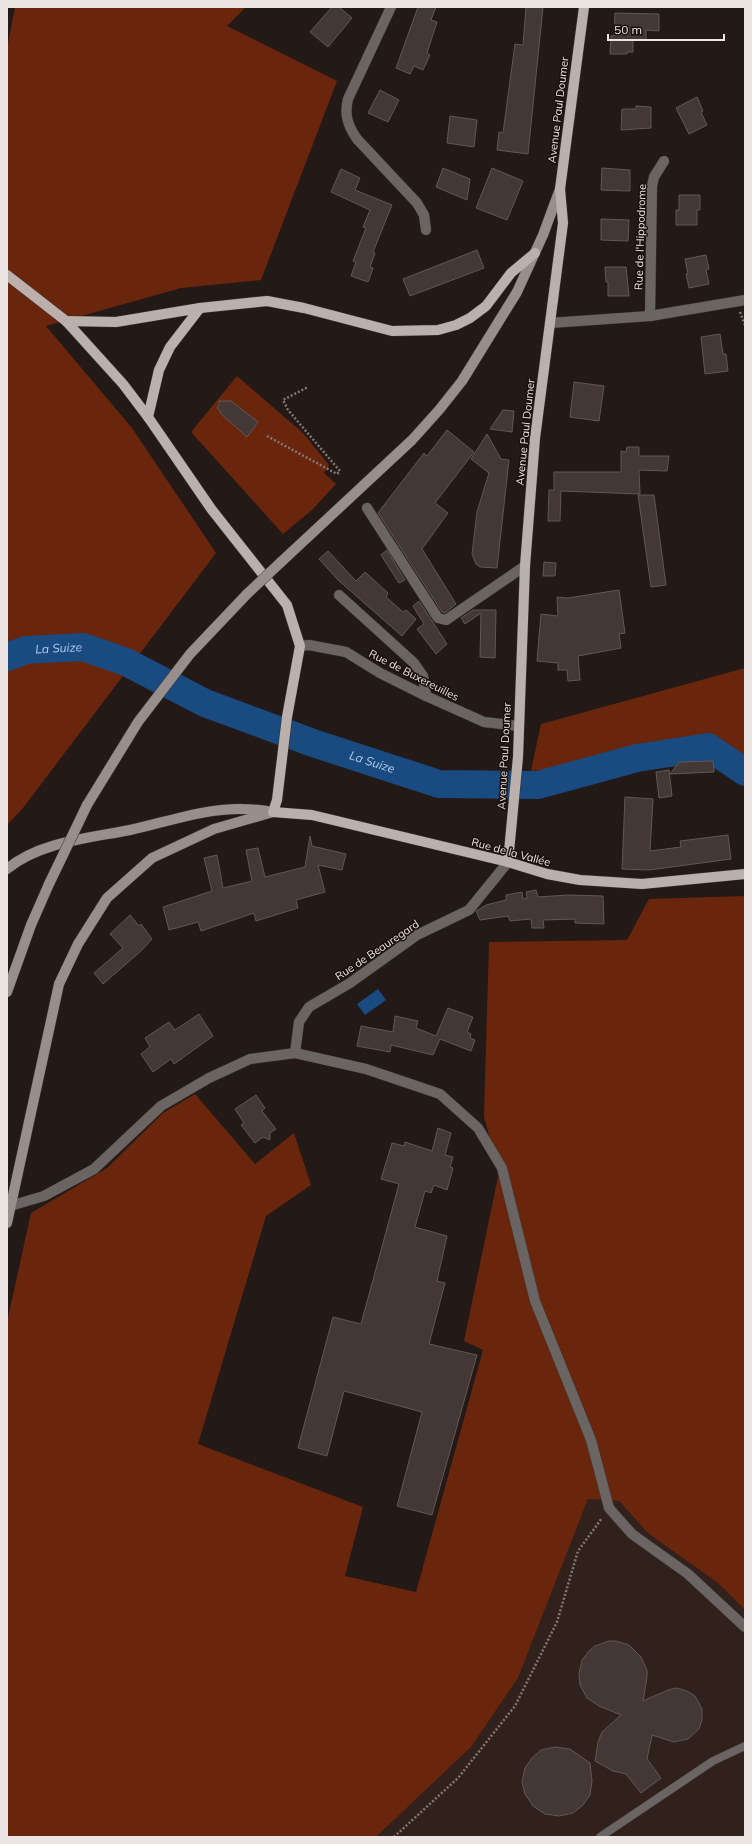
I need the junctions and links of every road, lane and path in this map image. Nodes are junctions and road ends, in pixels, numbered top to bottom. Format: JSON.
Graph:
{"nodes":[{"id":1,"x":391,"y":7,"type":"edge"},
{"id":2,"x":584,"y":7,"type":"edge"},
{"id":3,"x":664,"y":161,"type":"dead end"},
{"id":4,"x":560,"y":189,"type":"junction"},
{"id":5,"x":426,"y":230,"type":"dead end"},
{"id":6,"x":536,"y":252,"type":"junction"},
{"id":7,"x":7,"y":276,"type":"edge"},
{"id":8,"x":745,"y":300,"type":"edge"},
{"id":9,"x":200,"y":308,"type":"junction"},
{"id":10,"x":650,"y":316,"type":"junction"},
{"id":11,"x":66,"y":321,"type":"junction"},
{"id":12,"x":550,"y":323,"type":"junction"},
{"id":13,"x":308,"y":387,"type":"dead end"},
{"id":14,"x":148,"y":417,"type":"junction"},
{"id":15,"x":267,"y":436,"type":"dead end"},
{"id":16,"x":367,"y":508,"type":"dead end"},
{"id":17,"x":525,"y":566,"type":"junction"},
{"id":18,"x":339,"y":596,"type":"dead end"},
{"id":19,"x":300,"y":646,"type":"junction"},
{"id":20,"x":426,"y":696,"type":"junction"},
{"id":21,"x":518,"y":726,"type":"junction"},
{"id":22,"x":273,"y":812,"type":"junction"},
{"id":23,"x":508,"y":862,"type":"junction"},
{"id":24,"x":7,"y":869,"type":"edge"},
{"id":25,"x":745,"y":874,"type":"edge"},
{"id":26,"x":7,"y":992,"type":"edge"},
{"id":27,"x":295,"y":1053,"type":"junction"},
{"id":28,"x":10,"y":1206,"type":"junction"},
{"id":29,"x":7,"y":1223,"type":"edge"},
{"id":30,"x":609,"y":1508,"type":"junction"},
{"id":31,"x":745,"y":1627,"type":"edge"},
{"id":32,"x":745,"y":1746,"type":"edge"},
{"id":33,"x":394,"y":1837,"type":"edge"},
{"id":34,"x":600,"y":1837,"type":"edge"}],
"edges":[{"from":1,"to":5,"type":"street"},
{"from":2,"to":4,"type":"main road","name":"Avenue Paul Doumer"},
{"from":3,"to":10,"type":"street","name":"Rue de l'Hippodrome"},
{"from":4,"to":6,"type":"main road"},
{"from":4,"to":12,"type":"main road","name":"Avenue Paul Doumer"},
{"from":6,"to":9,"type":"main road"},
{"from":6,"to":26,"type":"main road","bridge":true},
{"from":7,"to":11,"type":"main road"},
{"from":8,"to":10,"type":"street"},
{"from":9,"to":11,"type":"main road"},
{"from":9,"to":14,"type":"main road"},
{"from":10,"to":12,"type":"street"},
{"from":11,"to":14,"type":"main road"},
{"from":12,"to":17,"type":"main road","name":"Avenue Paul Doumer"},
{"from":13,"to":15,"type":"path"},
{"from":14,"to":19,"type":"main road"},
{"from":16,"to":17,"type":"street"},
{"from":17,"to":21,"type":"main road","name":"Avenue Paul Doumer"},
{"from":18,"to":20,"type":"street"},
{"from":19,"to":20,"type":"street","name":"Rue de Buxereuilles"},
{"from":19,"to":22,"type":"main road"},
{"from":20,"to":21,"type":"street","name":"Rue de Buxereuilles"},
{"from":21,"to":23,"type":"main road","name":"Avenue Paul Doumer"},
{"from":22,"to":23,"type":"main road","name":"Rue de la Vallée"},
{"from":22,"to":24,"type":"main road"},
{"from":22,"to":28,"type":"main road"},
{"from":23,"to":25,"type":"main road","name":"Rue de la Vallée"},
{"from":23,"to":27,"type":"street","name":"Rue de Beauregard"},
{"from":27,"to":28,"type":"street"},
{"from":27,"to":30,"type":"street"},
{"from":28,"to":29,"type":"main road"},
{"from":30,"to":31,"type":"street"},
{"from":30,"to":33,"type":"path"},
{"from":32,"to":34,"type":"lane"}]}
